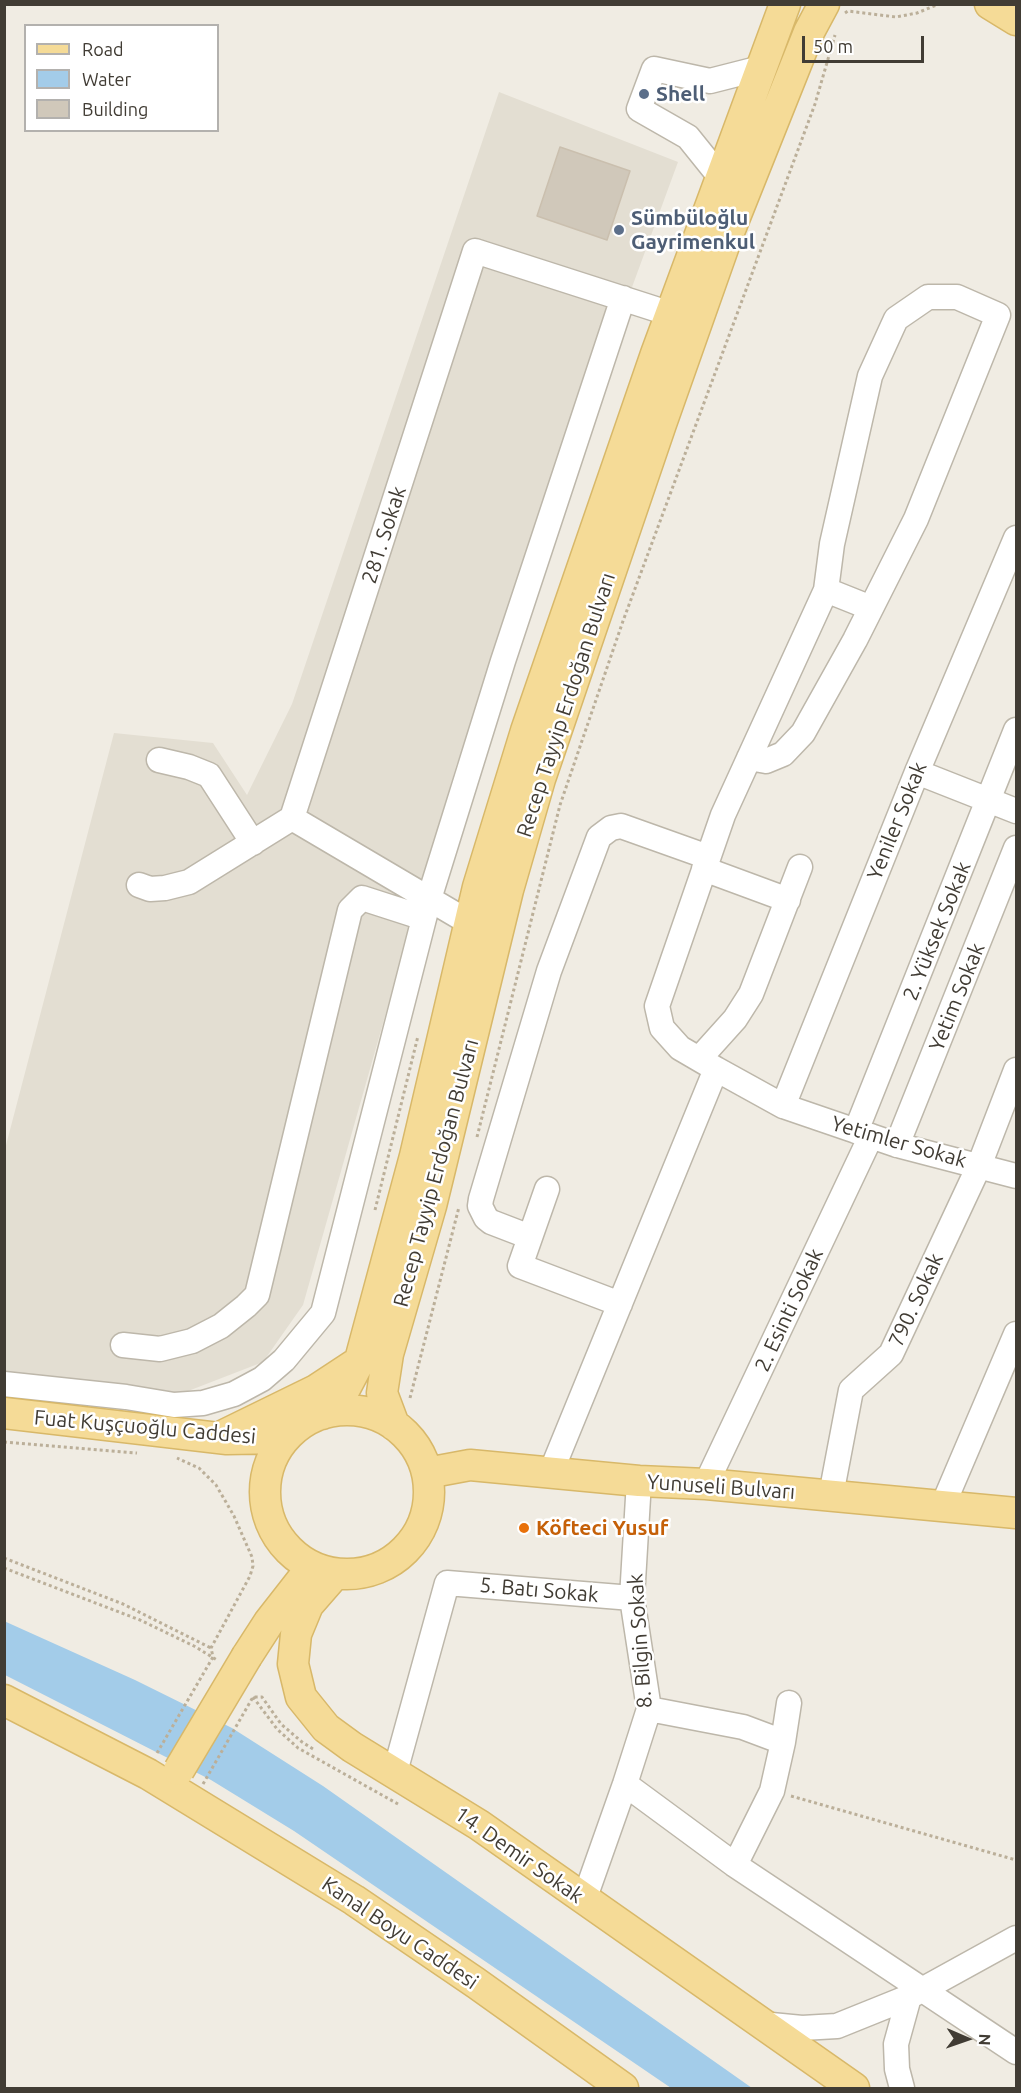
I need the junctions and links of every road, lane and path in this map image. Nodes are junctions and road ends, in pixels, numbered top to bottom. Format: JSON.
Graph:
{"nodes":[{"id":1,"x":785,"y":4,"type":"edge"},
{"id":2,"x":939,"y":4,"type":"edge"},
{"id":3,"x":834,"y":16,"type":"edge"},
{"id":4,"x":761,"y":68,"type":"junction"},
{"id":5,"x":721,"y":178,"type":"junction"},
{"id":6,"x":622,"y":298,"type":"junction"},
{"id":7,"x":671,"y":314,"type":"junction"},
{"id":8,"x":1017,"y":538,"type":"edge"},
{"id":9,"x":826,"y":590,"type":"junction"},
{"id":10,"x":871,"y":608,"type":"junction"},
{"id":11,"x":1017,"y":730,"type":"edge"},
{"id":12,"x":749,"y":758,"type":"junction"},
{"id":13,"x":159,"y":760,"type":"dead end"},
{"id":14,"x":917,"y":772,"type":"junction"},
{"id":15,"x":989,"y":800,"type":"junction"},
{"id":16,"x":1017,"y":811,"type":"edge"},
{"id":17,"x":292,"y":818,"type":"junction"},
{"id":18,"x":253,"y":843,"type":"junction"},
{"id":19,"x":1017,"y":848,"type":"edge"},
{"id":20,"x":706,"y":863,"type":"junction"},
{"id":21,"x":800,"y":867,"type":"dead end"},
{"id":22,"x":139,"y":885,"type":"dead end"},
{"id":23,"x":788,"y":900,"type":"junction"},
{"id":24,"x":427,"y":908,"type":"junction"},
{"id":25,"x":470,"y":923,"type":"junction"},
{"id":26,"x":707,"y":1064,"type":"junction"},
{"id":27,"x":1017,"y":1070,"type":"edge"},
{"id":28,"x":783,"y":1106,"type":"junction"},
{"id":29,"x":863,"y":1134,"type":"junction"},
{"id":30,"x":476,"y":1142,"type":"dead end"},
{"id":31,"x":897,"y":1145,"type":"junction"},
{"id":32,"x":979,"y":1166,"type":"junction"},
{"id":33,"x":1017,"y":1176,"type":"edge"},
{"id":34,"x":547,"y":1189,"type":"dead end"},
{"id":35,"x":460,"y":1207,"type":"dead end"},
{"id":36,"x":530,"y":1237,"type":"junction"},
{"id":37,"x":620,"y":1304,"type":"junction"},
{"id":38,"x":1017,"y":1334,"type":"edge"},
{"id":39,"x":123,"y":1345,"type":"dead end"},
{"id":40,"x":359,"y":1362,"type":"junction"},
{"id":41,"x":4,"y":1384,"type":"edge"},
{"id":42,"x":4,"y":1413,"type":"edge"},
{"id":43,"x":322,"y":1414,"type":"junction"},
{"id":44,"x":402,"y":1414,"type":"junction"},
{"id":45,"x":218,"y":1438,"type":"junction"},
{"id":46,"x":285,"y":1438,"type":"junction"},
{"id":47,"x":4,"y":1442,"type":"edge"},
{"id":48,"x":139,"y":1454,"type":"dead end"},
{"id":49,"x":171,"y":1457,"type":"dead end"},
{"id":50,"x":550,"y":1472,"type":"junction"},
{"id":51,"x":426,"y":1473,"type":"junction"},
{"id":52,"x":639,"y":1481,"type":"junction"},
{"id":53,"x":706,"y":1484,"type":"junction"},
{"id":54,"x":831,"y":1496,"type":"junction"},
{"id":55,"x":944,"y":1505,"type":"junction"},
{"id":56,"x":1015,"y":1511,"type":"edge"},
{"id":57,"x":4,"y":1558,"type":"edge"},
{"id":58,"x":4,"y":1568,"type":"edge"},
{"id":59,"x":323,"y":1570,"type":"junction"},
{"id":60,"x":632,"y":1598,"type":"junction"},
{"id":61,"x":211,"y":1648,"type":"junction"},
{"id":62,"x":213,"y":1657,"type":"junction"},
{"id":63,"x":4,"y":1700,"type":"edge"},
{"id":64,"x":250,"y":1703,"type":"dead end"},
{"id":65,"x":789,"y":1703,"type":"dead end"},
{"id":66,"x":649,"y":1709,"type":"junction"},
{"id":67,"x":783,"y":1742,"type":"junction"},
{"id":68,"x":395,"y":1772,"type":"junction"},
{"id":69,"x":177,"y":1774,"type":"junction"},
{"id":70,"x":625,"y":1784,"type":"junction"},
{"id":71,"x":772,"y":1791,"type":"junction"},
{"id":72,"x":1017,"y":1860,"type":"edge"},
{"id":73,"x":735,"y":1865,"type":"junction"},
{"id":74,"x":584,"y":1900,"type":"junction"},
{"id":75,"x":1017,"y":1938,"type":"edge"},
{"id":76,"x":916,"y":1993,"type":"junction"},
{"id":77,"x":761,"y":2024,"type":"junction"},
{"id":78,"x":1017,"y":2052,"type":"edge"},
{"id":79,"x":623,"y":2088,"type":"edge"},
{"id":80,"x":854,"y":2088,"type":"edge"},
{"id":81,"x":902,"y":2088,"type":"edge"}],
"edges":[{"from":1,"to":4,"type":"main road","name":"Recep Tayyip Erdoğan Bulvarı"},
{"from":2,"to":3,"type":"path"},
{"from":3,"to":30,"type":"path"},
{"from":3,"to":44,"type":"main road","name":"Recep Tayyip Erdoğan Bulvarı"},
{"from":4,"to":5,"type":"main road","name":"Recep Tayyip Erdoğan Bulvarı"},
{"from":4,"to":5,"type":"street"},
{"from":5,"to":7,"type":"main road","name":"Recep Tayyip Erdoğan Bulvarı"},
{"from":6,"to":7,"type":"street","name":"281. Sokak"},
{"from":6,"to":17,"type":"street","name":"281. Sokak"},
{"from":6,"to":24,"type":"street"},
{"from":7,"to":25,"type":"main road","name":"Recep Tayyip Erdoğan Bulvarı"},
{"from":8,"to":14,"type":"street","name":"Yeniler Sokak"},
{"from":9,"to":10,"type":"street"},
{"from":9,"to":10,"type":"street","name":"Yetimler Sokak"},
{"from":9,"to":12,"type":"street","name":"Yetimler Sokak"},
{"from":10,"to":12,"type":"street"},
{"from":11,"to":15,"type":"street","name":"2. Yüksek Sokak"},
{"from":12,"to":20,"type":"street","name":"Yetimler Sokak"},
{"from":13,"to":18,"type":"street"},
{"from":14,"to":15,"type":"street"},
{"from":14,"to":28,"type":"street","name":"Yeniler Sokak"},
{"from":15,"to":16,"type":"street"},
{"from":15,"to":29,"type":"street","name":"2. Yüksek Sokak"},
{"from":17,"to":18,"type":"street"},
{"from":17,"to":24,"type":"street"},
{"from":18,"to":22,"type":"street"},
{"from":19,"to":31,"type":"street","name":"Yetim Sokak"},
{"from":20,"to":23,"type":"street"},
{"from":20,"to":26,"type":"street","name":"Yetimler Sokak"},
{"from":20,"to":36,"type":"street"},
{"from":21,"to":23,"type":"street"},
{"from":23,"to":26,"type":"street"},
{"from":24,"to":25,"type":"street"},
{"from":24,"to":39,"type":"street"},
{"from":24,"to":41,"type":"street"},
{"from":25,"to":40,"type":"main road","name":"Recep Tayyip Erdoğan Bulvarı"},
{"from":26,"to":28,"type":"street","name":"Yetimler Sokak"},
{"from":26,"to":37,"type":"street"},
{"from":27,"to":32,"type":"street","name":"790. Sokak"},
{"from":28,"to":29,"type":"street","name":"Yetimler Sokak"},
{"from":29,"to":31,"type":"street","name":"Yetimler Sokak"},
{"from":29,"to":53,"type":"street","name":"2. Esinti Sokak"},
{"from":31,"to":32,"type":"street","name":"Yetimler Sokak"},
{"from":32,"to":33,"type":"street","name":"Yetimler Sokak"},
{"from":32,"to":54,"type":"street","name":"790. Sokak"},
{"from":34,"to":36,"type":"street"},
{"from":35,"to":44,"type":"path"},
{"from":36,"to":37,"type":"street"},
{"from":37,"to":50,"type":"street"},
{"from":38,"to":55,"type":"street"},
{"from":40,"to":43,"type":"main road","name":"Recep Tayyip Erdoğan Bulvarı"},
{"from":40,"to":45,"type":"main road"},
{"from":42,"to":45,"type":"main road","name":"Fuat Kuşçuoğlu Caddesi"},
{"from":43,"to":44,"type":"main road"},
{"from":43,"to":46,"type":"main road"},
{"from":44,"to":51,"type":"main road"},
{"from":45,"to":46,"type":"main road","name":"Fuat Kuşçuoğlu Caddesi"},
{"from":46,"to":59,"type":"main road"},
{"from":47,"to":48,"type":"path"},
{"from":49,"to":61,"type":"path"},
{"from":50,"to":51,"type":"main road","name":"Yunuseli Bulvarı"},
{"from":50,"to":52,"type":"main road","name":"Yunuseli Bulvarı"},
{"from":51,"to":59,"type":"main road"},
{"from":52,"to":53,"type":"main road","name":"Yunuseli Bulvarı"},
{"from":52,"to":60,"type":"street","name":"8. Bilgin Sokak"},
{"from":53,"to":54,"type":"main road","name":"Yunuseli Bulvarı"},
{"from":54,"to":55,"type":"main road","name":"Yunuseli Bulvarı"},
{"from":55,"to":56,"type":"main road","name":"Yunuseli Bulvarı"},
{"from":57,"to":61,"type":"path"},
{"from":58,"to":62,"type":"path"},
{"from":59,"to":68,"type":"main road","name":"14. Demir Sokak"},
{"from":59,"to":69,"type":"main road","bridge":true},
{"from":60,"to":66,"type":"street","name":"8. Bilgin Sokak"},
{"from":60,"to":68,"type":"street","name":"5. Batı Sokak"},
{"from":61,"to":62,"type":"path"},
{"from":62,"to":69,"type":"path"},
{"from":63,"to":69,"type":"main road"},
{"from":64,"to":69,"type":"path"},
{"from":65,"to":67,"type":"street"},
{"from":66,"to":67,"type":"street"},
{"from":66,"to":70,"type":"street","name":"8. Bilgin Sokak"},
{"from":67,"to":71,"type":"street"},
{"from":68,"to":74,"type":"main road","name":"14. Demir Sokak"},
{"from":69,"to":79,"type":"main road","name":"Kanal Boyu Caddesi"},
{"from":70,"to":73,"type":"street"},
{"from":70,"to":74,"type":"street","name":"8. Bilgin Sokak"},
{"from":71,"to":72,"type":"path"},
{"from":71,"to":73,"type":"street"},
{"from":73,"to":76,"type":"street"},
{"from":74,"to":77,"type":"main road","name":"14. Demir Sokak"},
{"from":75,"to":76,"type":"street"},
{"from":76,"to":77,"type":"street"},
{"from":76,"to":78,"type":"street"},
{"from":76,"to":81,"type":"street"},
{"from":77,"to":80,"type":"main road","name":"14. Demir Sokak"}]}
